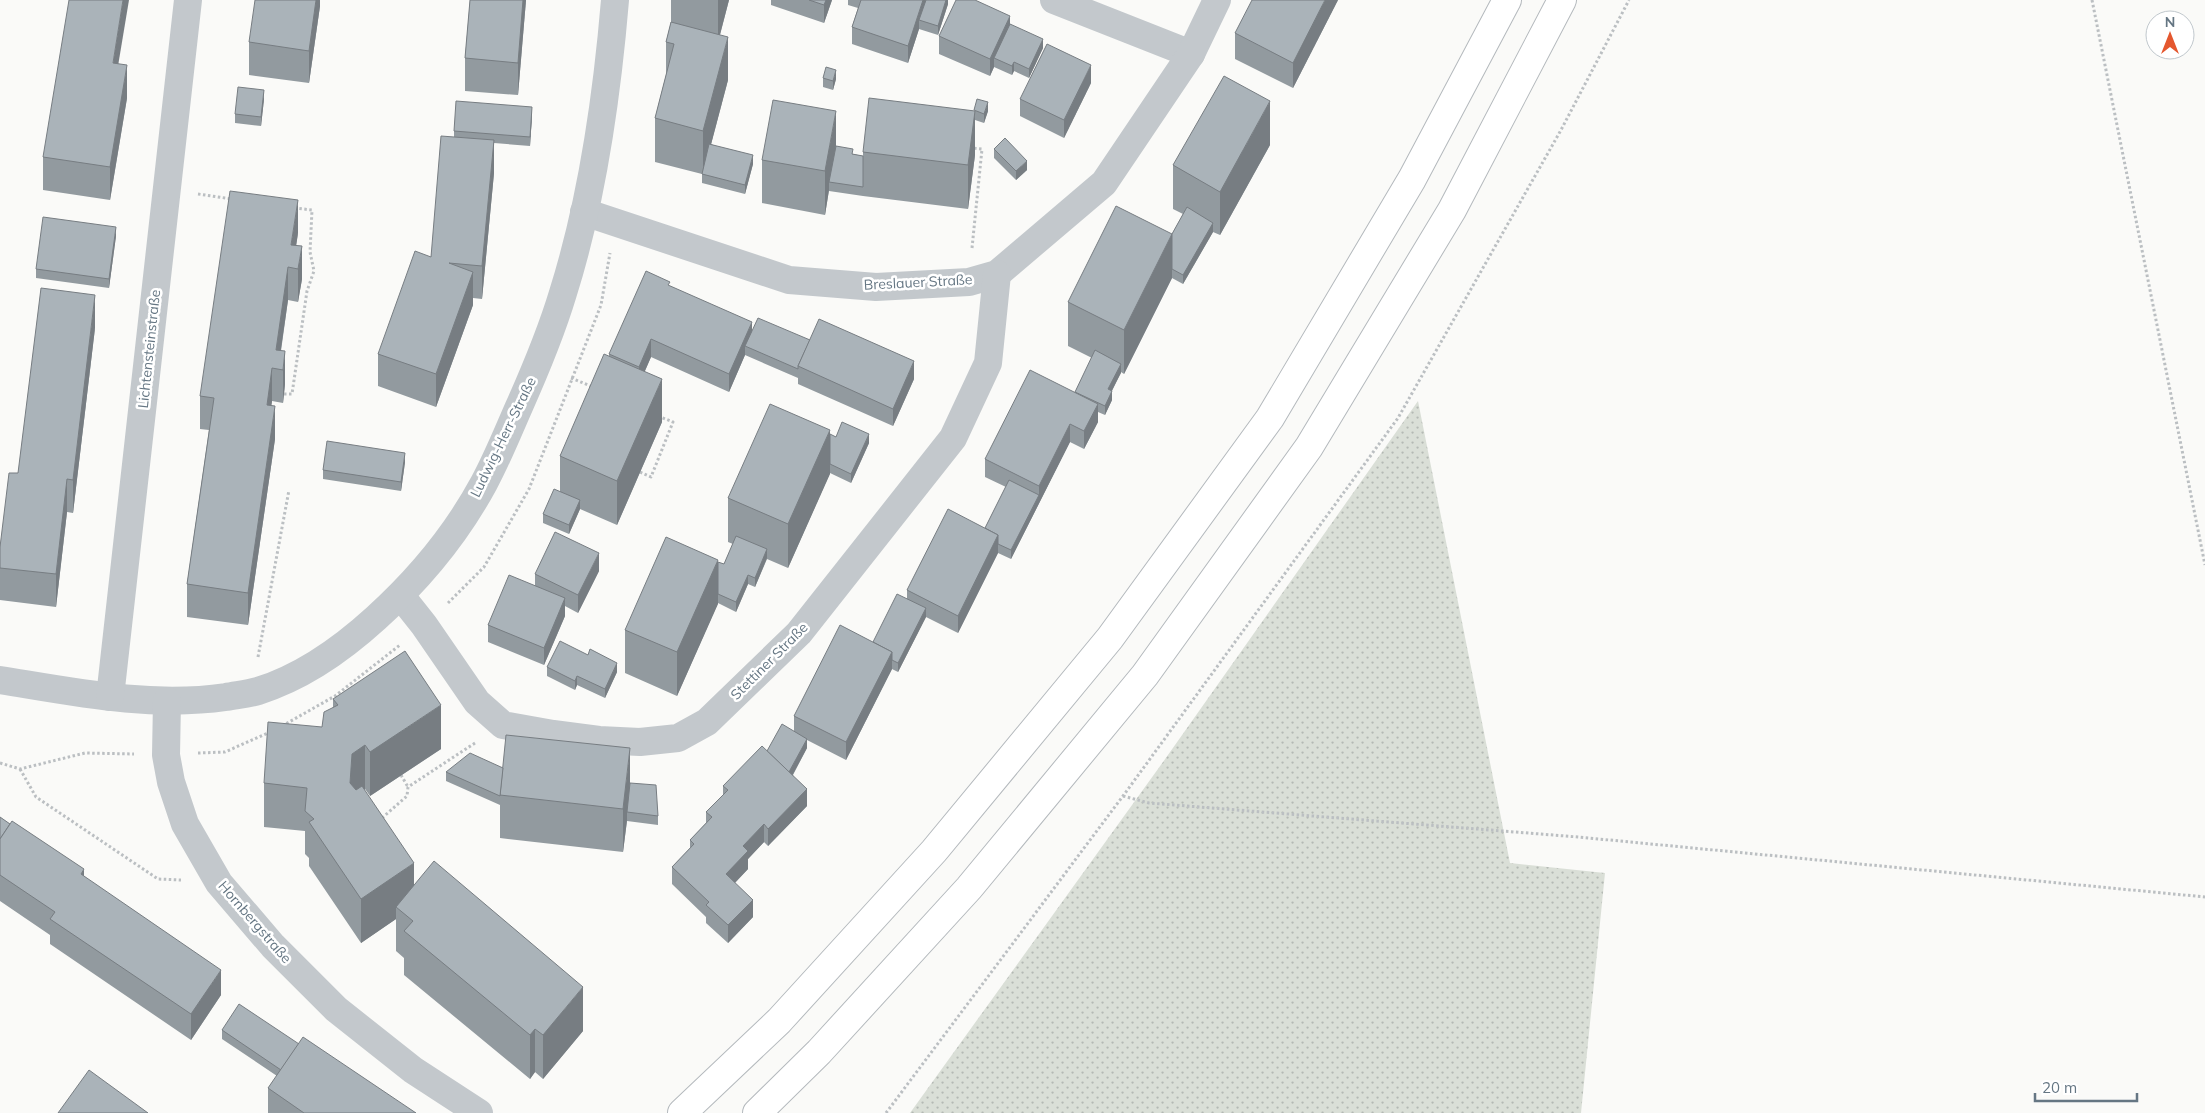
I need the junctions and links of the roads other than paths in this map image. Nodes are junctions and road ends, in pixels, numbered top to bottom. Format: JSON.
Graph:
{"nodes":[{"id":1,"x":188,"y":0,"type":"edge"},
{"id":2,"x":615,"y":0,"type":"edge"},
{"id":3,"x":1054,"y":0,"type":"edge"},
{"id":4,"x":1217,"y":0,"type":"edge"},
{"id":5,"x":1507,"y":0,"type":"edge"},
{"id":6,"x":1562,"y":0,"type":"edge"},
{"id":7,"x":1191,"y":54,"type":"junction"},
{"id":8,"x":584,"y":212,"type":"junction"},
{"id":9,"x":997,"y":274,"type":"junction"},
{"id":10,"x":400,"y":596,"type":"junction"},
{"id":11,"x":0,"y":680,"type":"edge"},
{"id":12,"x":110,"y":697,"type":"junction"},
{"id":13,"x":167,"y":701,"type":"junction"},
{"id":14,"x":479,"y":1113,"type":"edge"},
{"id":15,"x":682,"y":1113,"type":"edge"},
{"id":16,"x":757,"y":1113,"type":"edge"}],
"edges":[{"from":1,"to":12,"type":"street","name":"Lichtensteinstraße"},
{"from":2,"to":8,"type":"street","name":"Ludwig-Herr-Straße"},
{"from":3,"to":7,"type":"street"},
{"from":4,"to":7,"type":"street","name":"Breslauer Straße"},
{"from":5,"to":15,"type":"highway"},
{"from":6,"to":16,"type":"highway"},
{"from":7,"to":9,"type":"street","name":"Breslauer Straße"},
{"from":8,"to":9,"type":"street","name":"Breslauer Straße"},
{"from":8,"to":10,"type":"street","name":"Ludwig-Herr-Straße"},
{"from":9,"to":10,"type":"street","name":"Stettiner Straße"},
{"from":10,"to":13,"type":"street","name":"Ludwig-Herr-Straße"},
{"from":11,"to":12,"type":"street"},
{"from":12,"to":13,"type":"street"},
{"from":13,"to":14,"type":"street","name":"Hornbergstraße"}]}
